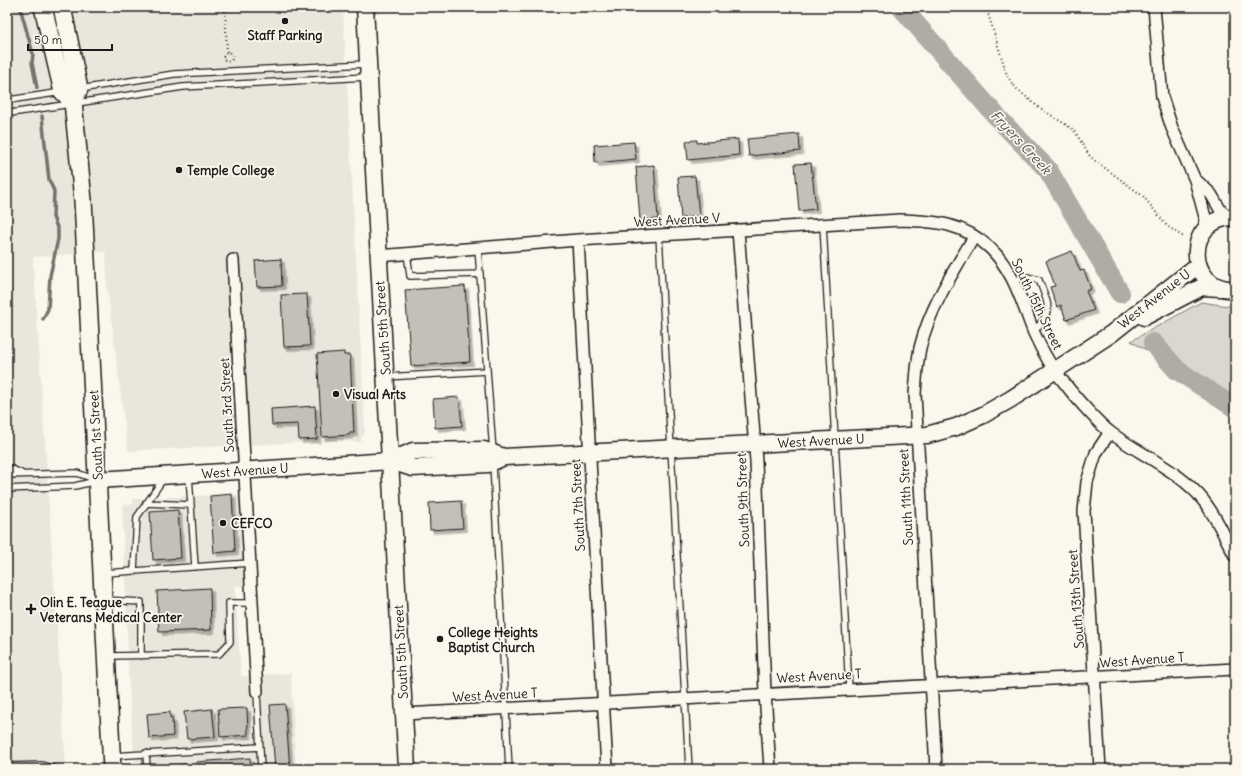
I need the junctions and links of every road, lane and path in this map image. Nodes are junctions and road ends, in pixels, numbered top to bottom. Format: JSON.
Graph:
{"nodes":[{"id":1,"x":43,"y":7,"type":"edge"},
{"id":2,"x":62,"y":7,"type":"edge"},
{"id":3,"x":225,"y":7,"type":"edge"},
{"id":4,"x":365,"y":7,"type":"edge"},
{"id":5,"x":986,"y":7,"type":"edge"},
{"id":6,"x":1154,"y":7,"type":"edge"},
{"id":7,"x":227,"y":53,"type":"junction"},
{"id":8,"x":369,"y":70,"type":"junction"},
{"id":9,"x":72,"y":94,"type":"junction"},
{"id":10,"x":9,"y":100,"type":"dead end"},
{"id":11,"x":11,"y":112,"type":"dead end"},
{"id":12,"x":1195,"y":180,"type":"junction"},
{"id":13,"x":1232,"y":217,"type":"edge"},
{"id":14,"x":824,"y":225,"type":"junction"},
{"id":15,"x":1205,"y":229,"type":"junction"},
{"id":16,"x":738,"y":230,"type":"junction"},
{"id":17,"x":659,"y":235,"type":"junction"},
{"id":18,"x":974,"y":237,"type":"junction"},
{"id":19,"x":578,"y":240,"type":"junction"},
{"id":20,"x":1189,"y":240,"type":"dead end"},
{"id":21,"x":478,"y":248,"type":"junction"},
{"id":22,"x":407,"y":253,"type":"junction"},
{"id":23,"x":378,"y":256,"type":"junction"},
{"id":24,"x":233,"y":260,"type":"dead end"},
{"id":25,"x":1198,"y":265,"type":"junction"},
{"id":26,"x":480,"y":274,"type":"junction"},
{"id":27,"x":1013,"y":280,"type":"junction"},
{"id":28,"x":1229,"y":292,"type":"edge"},
{"id":29,"x":1034,"y":333,"type":"junction"},
{"id":30,"x":1235,"y":333,"type":"edge"},
{"id":31,"x":1111,"y":334,"type":"junction"},
{"id":32,"x":1055,"y":370,"type":"junction"},
{"id":33,"x":487,"y":371,"type":"junction"},
{"id":34,"x":386,"y":377,"type":"junction"},
{"id":35,"x":1110,"y":432,"type":"junction"},
{"id":36,"x":917,"y":435,"type":"junction"},
{"id":37,"x":835,"y":440,"type":"junction"},
{"id":38,"x":755,"y":444,"type":"junction"},
{"id":39,"x":671,"y":448,"type":"junction"},
{"id":40,"x":589,"y":453,"type":"junction"},
{"id":41,"x":497,"y":457,"type":"junction"},
{"id":42,"x":391,"y":461,"type":"junction"},
{"id":43,"x":7,"y":467,"type":"edge"},
{"id":44,"x":245,"y":471,"type":"junction"},
{"id":45,"x":23,"y":474,"type":"junction"},
{"id":46,"x":189,"y":474,"type":"junction"},
{"id":47,"x":7,"y":475,"type":"edge"},
{"id":48,"x":165,"y":476,"type":"junction"},
{"id":49,"x":98,"y":480,"type":"junction"},
{"id":50,"x":7,"y":489,"type":"edge"},
{"id":51,"x":146,"y":503,"type":"junction"},
{"id":52,"x":191,"y":505,"type":"junction"},
{"id":53,"x":1235,"y":556,"type":"edge"},
{"id":54,"x":250,"y":563,"type":"junction"},
{"id":55,"x":195,"y":567,"type":"junction"},
{"id":56,"x":134,"y":571,"type":"junction"},
{"id":57,"x":103,"y":573,"type":"junction"},
{"id":58,"x":104,"y":600,"type":"junction"},
{"id":59,"x":252,"y":603,"type":"junction"},
{"id":60,"x":107,"y":656,"type":"junction"},
{"id":61,"x":141,"y":656,"type":"junction"},
{"id":62,"x":1235,"y":668,"type":"edge"},
{"id":63,"x":1096,"y":677,"type":"junction"},
{"id":64,"x":931,"y":685,"type":"junction"},
{"id":65,"x":849,"y":689,"type":"junction"},
{"id":66,"x":257,"y":692,"type":"joint"},
{"id":67,"x":765,"y":693,"type":"junction"},
{"id":68,"x":686,"y":698,"type":"junction"},
{"id":69,"x":604,"y":704,"type":"junction"},
{"id":70,"x":506,"y":708,"type":"junction"},
{"id":71,"x":404,"y":714,"type":"junction"},
{"id":72,"x":260,"y":746,"type":"junction"},
{"id":73,"x":146,"y":753,"type":"junction"},
{"id":74,"x":112,"y":762,"type":"edge"},
{"id":75,"x":7,"y":766,"type":"edge"},
{"id":76,"x":55,"y":769,"type":"edge"},
{"id":77,"x":147,"y":769,"type":"edge"},
{"id":78,"x":261,"y":769,"type":"edge"},
{"id":79,"x":407,"y":769,"type":"edge"},
{"id":80,"x":509,"y":769,"type":"edge"},
{"id":81,"x":607,"y":769,"type":"edge"},
{"id":82,"x":689,"y":769,"type":"edge"},
{"id":83,"x":770,"y":769,"type":"edge"},
{"id":84,"x":936,"y":769,"type":"edge"},
{"id":85,"x":1100,"y":769,"type":"edge"}],
"edges":[{"from":1,"to":9,"type":"main road","name":"South 1st Street"},
{"from":2,"to":9,"type":"main road","name":"South 1st Street"},
{"from":3,"to":7,"type":"path"},
{"from":4,"to":8,"type":"street","name":"South 5th Street"},
{"from":5,"to":20,"type":"path"},
{"from":6,"to":12,"type":"street"},
{"from":7,"to":7,"type":"path"},
{"from":8,"to":9,"type":"lane"},
{"from":8,"to":9,"type":"lane"},
{"from":8,"to":23,"type":"street","name":"South 5th Street"},
{"from":9,"to":10,"type":"lane"},
{"from":9,"to":11,"type":"lane"},
{"from":9,"to":49,"type":"main road","name":"South 1st Street"},
{"from":12,"to":13,"type":"street"},
{"from":12,"to":15,"type":"street"},
{"from":13,"to":15,"type":"street"},
{"from":14,"to":16,"type":"street","name":"West Avenue V"},
{"from":14,"to":18,"type":"street","name":"West Avenue V"},
{"from":14,"to":37,"type":"lane"},
{"from":15,"to":25,"type":"street"},
{"from":16,"to":17,"type":"street","name":"West Avenue V"},
{"from":16,"to":38,"type":"street","name":"South 9th Street"},
{"from":17,"to":19,"type":"street","name":"West Avenue V"},
{"from":17,"to":39,"type":"lane"},
{"from":18,"to":27,"type":"street","name":"South 15th Street"},
{"from":18,"to":36,"type":"street","name":"South 11th Street"},
{"from":19,"to":21,"type":"street","name":"West Avenue V"},
{"from":19,"to":40,"type":"street","name":"South 7th Street"},
{"from":21,"to":22,"type":"street","name":"West Avenue V"},
{"from":21,"to":26,"type":"lane"},
{"from":22,"to":23,"type":"street","name":"West Avenue V"},
{"from":22,"to":26,"type":"lane"},
{"from":23,"to":34,"type":"street","name":"South 5th Street"},
{"from":24,"to":44,"type":"street","name":"South 3rd Street"},
{"from":25,"to":28,"type":"street"},
{"from":25,"to":31,"type":"street","name":"West Avenue U"},
{"from":26,"to":33,"type":"lane"},
{"from":27,"to":29,"type":"street","name":"South 15th Street"},
{"from":27,"to":29,"type":"lane"},
{"from":28,"to":30,"type":"path"},
{"from":28,"to":31,"type":"street","name":"West Avenue U"},
{"from":29,"to":32,"type":"street","name":"South 15th Street"},
{"from":31,"to":32,"type":"street","name":"West Avenue U"},
{"from":32,"to":35,"type":"street","name":"South 15th Street"},
{"from":32,"to":36,"type":"street","name":"West Avenue U"},
{"from":33,"to":34,"type":"lane"},
{"from":33,"to":41,"type":"lane"},
{"from":34,"to":42,"type":"street","name":"South 5th Street"},
{"from":35,"to":53,"type":"street","name":"South 15th Street"},
{"from":35,"to":63,"type":"street","name":"South 13th Street"},
{"from":36,"to":37,"type":"street","name":"West Avenue U"},
{"from":36,"to":64,"type":"street","name":"South 11th Street"},
{"from":37,"to":38,"type":"street","name":"West Avenue U"},
{"from":37,"to":65,"type":"lane"},
{"from":38,"to":39,"type":"street","name":"West Avenue U"},
{"from":38,"to":67,"type":"street","name":"South 9th Street"},
{"from":39,"to":40,"type":"street","name":"West Avenue U"},
{"from":39,"to":68,"type":"lane"},
{"from":40,"to":41,"type":"street","name":"West Avenue U"},
{"from":40,"to":69,"type":"street","name":"South 7th Street"},
{"from":41,"to":42,"type":"street","name":"West Avenue U"},
{"from":41,"to":70,"type":"lane"},
{"from":42,"to":44,"type":"street","name":"West Avenue U"},
{"from":42,"to":71,"type":"street","name":"South 5th Street"},
{"from":43,"to":45,"type":"lane"},
{"from":44,"to":46,"type":"street","name":"West Avenue U"},
{"from":44,"to":54,"type":"street","name":"South 3rd Street"},
{"from":45,"to":47,"type":"lane"},
{"from":45,"to":49,"type":"lane"},
{"from":46,"to":48,"type":"street","name":"West Avenue U"},
{"from":46,"to":52,"type":"lane"},
{"from":48,"to":49,"type":"street","name":"West Avenue U"},
{"from":48,"to":51,"type":"lane"},
{"from":49,"to":50,"type":"lane"},
{"from":49,"to":57,"type":"main road","name":"South 1st Street"},
{"from":51,"to":52,"type":"lane"},
{"from":51,"to":56,"type":"lane"},
{"from":52,"to":55,"type":"lane"},
{"from":54,"to":55,"type":"lane"},
{"from":54,"to":59,"type":"street","name":"South 3rd Street"},
{"from":55,"to":56,"type":"lane"},
{"from":56,"to":57,"type":"lane"},
{"from":57,"to":58,"type":"main road","name":"South 1st Street"},
{"from":58,"to":60,"type":"main road","name":"South 1st Street"},
{"from":58,"to":61,"type":"lane"},
{"from":59,"to":61,"type":"lane"},
{"from":59,"to":66,"type":"street","name":"South 3rd Street"},
{"from":60,"to":61,"type":"lane"},
{"from":60,"to":74,"type":"main road","name":"South 1st Street"},
{"from":62,"to":63,"type":"street","name":"West Avenue T"},
{"from":63,"to":64,"type":"street","name":"West Avenue T"},
{"from":63,"to":85,"type":"street","name":"South 13th Street"},
{"from":64,"to":65,"type":"street","name":"West Avenue T"},
{"from":64,"to":84,"type":"street","name":"South 11th Street"},
{"from":65,"to":67,"type":"street","name":"West Avenue T"},
{"from":66,"to":72,"type":"lane"},
{"from":67,"to":68,"type":"street","name":"West Avenue T"},
{"from":67,"to":83,"type":"street","name":"South 9th Street"},
{"from":68,"to":69,"type":"street","name":"West Avenue T"},
{"from":68,"to":82,"type":"lane"},
{"from":69,"to":70,"type":"street","name":"West Avenue T"},
{"from":69,"to":81,"type":"street","name":"South 7th Street"},
{"from":70,"to":71,"type":"street","name":"West Avenue T"},
{"from":70,"to":80,"type":"lane"},
{"from":71,"to":79,"type":"street","name":"South 5th Street"},
{"from":72,"to":73,"type":"lane"},
{"from":72,"to":78,"type":"lane"},
{"from":73,"to":74,"type":"lane"},
{"from":73,"to":77,"type":"lane"},
{"from":75,"to":76,"type":"lane"}]}
